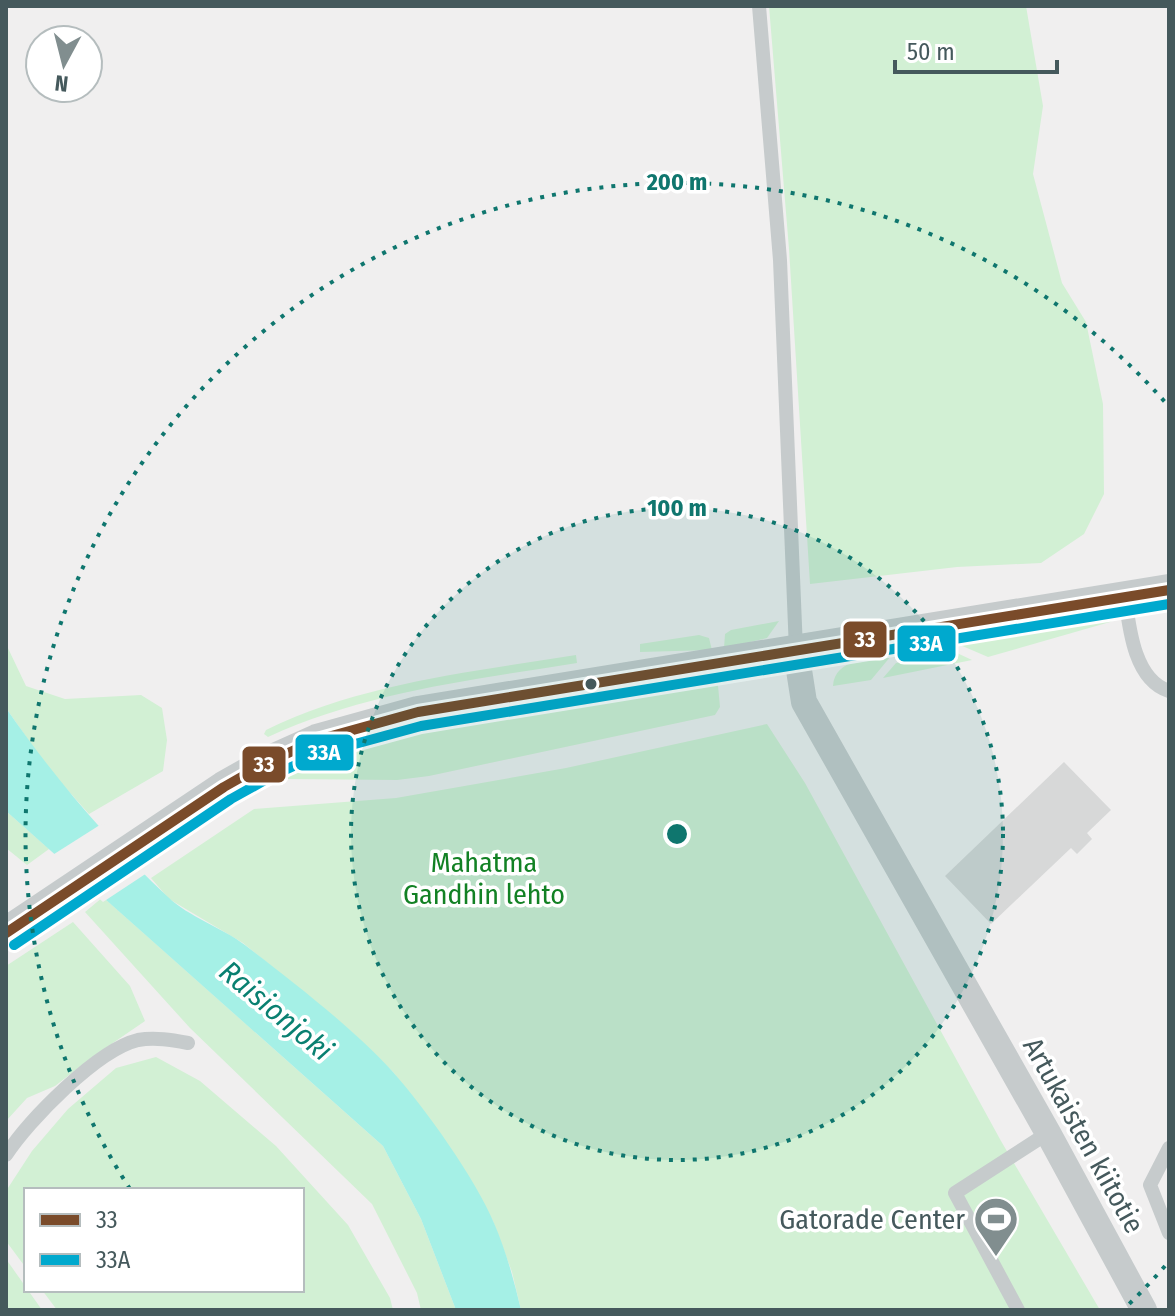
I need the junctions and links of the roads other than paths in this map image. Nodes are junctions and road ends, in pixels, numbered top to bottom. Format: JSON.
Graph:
{"nodes":[{"id":1,"x":759,"y":6,"type":"edge"},
{"id":2,"x":1169,"y":590,"type":"edge"},
{"id":3,"x":1125,"y":596,"type":"junction"},
{"id":4,"x":796,"y":651,"type":"junction"},
{"id":5,"x":1169,"y":691,"type":"edge"},
{"id":6,"x":6,"y":933,"type":"edge"},
{"id":7,"x":188,"y":1043,"type":"dead end"},
{"id":8,"x":1048,"y":1133,"type":"junction"},
{"id":9,"x":1169,"y":1148,"type":"edge"},
{"id":10,"x":6,"y":1155,"type":"edge"},
{"id":11,"x":1169,"y":1233,"type":"edge"},
{"id":12,"x":1018,"y":1310,"type":"edge"},
{"id":13,"x":1144,"y":1310,"type":"edge"}],
"edges":[{"from":1,"to":4,"type":"lane"},
{"from":2,"to":3,"type":"street"},
{"from":3,"to":4,"type":"street"},
{"from":3,"to":5,"type":"lane"},
{"from":4,"to":6,"type":"street"},
{"from":4,"to":8,"type":"street","name":"Artukaisten kiitotie"},
{"from":7,"to":10,"type":"lane"},
{"from":8,"to":12,"type":"lane"},
{"from":8,"to":13,"type":"street","name":"Artukaisten kiitotie"},
{"from":9,"to":11,"type":"lane"}]}
